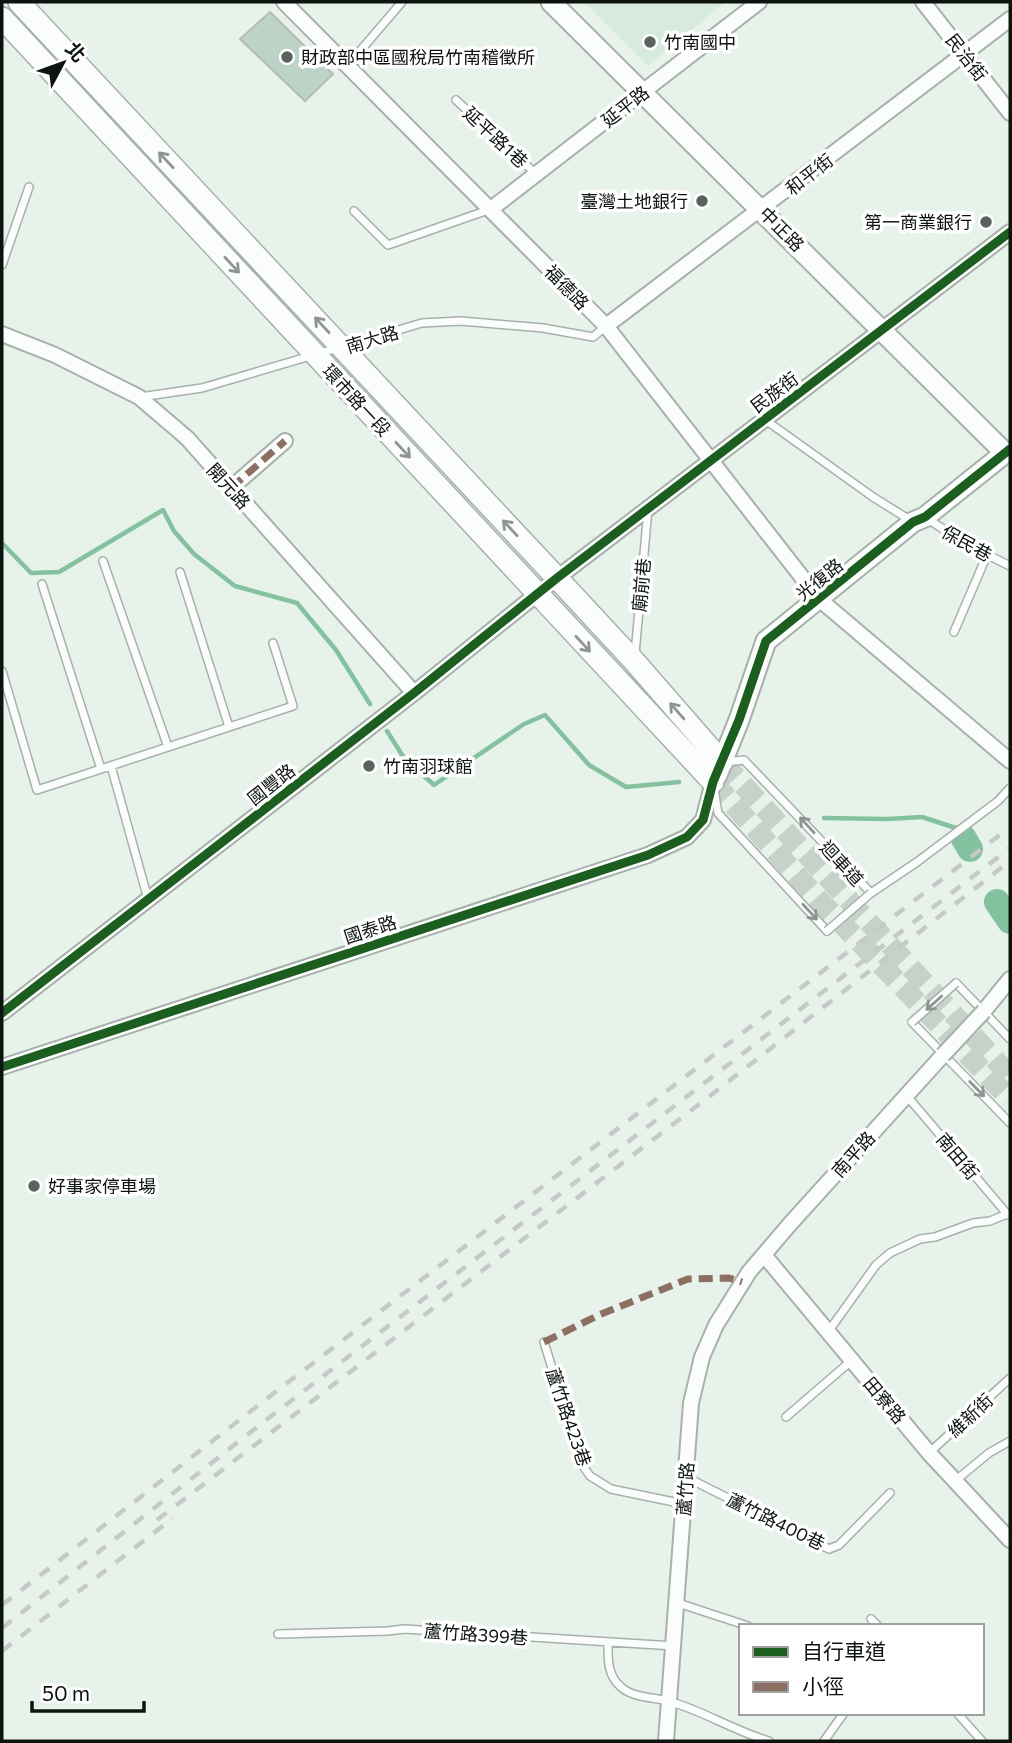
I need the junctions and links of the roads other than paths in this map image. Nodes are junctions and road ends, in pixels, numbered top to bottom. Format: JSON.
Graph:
{"nodes":[{"id":1,"x":19,"y":2,"type":"edge"},
{"id":2,"x":284,"y":2,"type":"edge"},
{"id":3,"x":402,"y":2,"type":"edge"},
{"id":4,"x":551,"y":2,"type":"edge"},
{"id":5,"x":759,"y":2,"type":"edge"},
{"id":6,"x":923,"y":2,"type":"edge"},
{"id":7,"x":2,"y":18,"type":"edge"},
{"id":8,"x":1010,"y":19,"type":"edge"},
{"id":9,"x":964,"y":54,"type":"junction"},
{"id":10,"x":348,"y":65,"type":"junction"},
{"id":11,"x":644,"y":92,"type":"junction"},
{"id":12,"x":456,"y":100,"type":"dead end"},
{"id":13,"x":1010,"y":113,"type":"edge"},
{"id":14,"x":536,"y":174,"type":"junction"},
{"id":15,"x":29,"y":187,"type":"dead end"},
{"id":16,"x":491,"y":209,"type":"junction"},
{"id":17,"x":762,"y":209,"type":"junction"},
{"id":18,"x":354,"y":211,"type":"dead end"},
{"id":19,"x":223,"y":221,"type":"junction"},
{"id":20,"x":1010,"y":232,"type":"edge"},
{"id":21,"x":206,"y":238,"type":"junction"},
{"id":22,"x":2,"y":265,"type":"edge"},
{"id":23,"x":606,"y":326,"type":"junction"},
{"id":24,"x":881,"y":330,"type":"junction"},
{"id":25,"x":2,"y":334,"type":"edge"},
{"id":26,"x":343,"y":347,"type":"junction"},
{"id":27,"x":317,"y":356,"type":"junction"},
{"id":28,"x":139,"y":397,"type":"junction"},
{"id":29,"x":764,"y":419,"type":"junction"},
{"id":30,"x":285,"y":441,"type":"dead end"},
{"id":31,"x":1009,"y":454,"type":"edge"},
{"id":32,"x":710,"y":460,"type":"junction"},
{"id":33,"x":231,"y":488,"type":"junction"},
{"id":34,"x":648,"y":509,"type":"junction"},
{"id":35,"x":919,"y":520,"type":"junction"},
{"id":36,"x":987,"y":555,"type":"junction"},
{"id":37,"x":103,"y":561,"type":"dead end"},
{"id":38,"x":1010,"y":566,"type":"edge"},
{"id":39,"x":180,"y":572,"type":"dead end"},
{"id":40,"x":557,"y":578,"type":"junction"},
{"id":41,"x":42,"y":584,"type":"dead end"},
{"id":42,"x":536,"y":594,"type":"junction"},
{"id":43,"x":819,"y":599,"type":"junction"},
{"id":44,"x":954,"y":632,"type":"dead end"},
{"id":45,"x":273,"y":643,"type":"dead end"},
{"id":46,"x":634,"y":662,"type":"junction"},
{"id":47,"x":2,"y":671,"type":"edge"},
{"id":48,"x":414,"y":693,"type":"junction"},
{"id":49,"x":229,"y":727,"type":"junction"},
{"id":50,"x":168,"y":747,"type":"junction"},
{"id":51,"x":1010,"y":761,"type":"edge"},
{"id":52,"x":111,"y":766,"type":"junction"},
{"id":53,"x":101,"y":769,"type":"junction"},
{"id":54,"x":718,"y":772,"type":"junction"},
{"id":55,"x":1010,"y":788,"type":"edge"},
{"id":56,"x":870,"y":893,"type":"junction"},
{"id":57,"x":148,"y":900,"type":"junction"},
{"id":58,"x":1010,"y":979,"type":"edge"},
{"id":59,"x":984,"y":1011,"type":"junction"},
{"id":60,"x":2,"y":1013,"type":"edge"},
{"id":61,"x":1010,"y":1039,"type":"edge"},
{"id":62,"x":943,"y":1055,"type":"junction"},
{"id":63,"x":2,"y":1067,"type":"edge"},
{"id":64,"x":907,"y":1096,"type":"junction"},
{"id":65,"x":1010,"y":1123,"type":"edge"},
{"id":66,"x":1009,"y":1215,"type":"edge"},
{"id":67,"x":764,"y":1255,"type":"junction"},
{"id":68,"x":828,"y":1332,"type":"junction"},
{"id":69,"x":544,"y":1342,"type":"dead end"},
{"id":70,"x":852,"y":1360,"type":"junction"},
{"id":71,"x":1010,"y":1378,"type":"edge"},
{"id":72,"x":786,"y":1417,"type":"dead end"},
{"id":73,"x":1010,"y":1441,"type":"edge"},
{"id":74,"x":929,"y":1453,"type":"junction"},
{"id":75,"x":686,"y":1477,"type":"junction"},
{"id":76,"x":955,"y":1481,"type":"junction"},
{"id":77,"x":890,"y":1493,"type":"dead end"},
{"id":78,"x":684,"y":1505,"type":"junction"},
{"id":79,"x":1010,"y":1540,"type":"edge"},
{"id":80,"x":678,"y":1603,"type":"junction"},
{"id":81,"x":871,"y":1619,"type":"dead end"},
{"id":82,"x":742,"y":1624,"type":"edge"},
{"id":83,"x":876,"y":1624,"type":"edge"},
{"id":84,"x":278,"y":1634,"type":"dead end"},
{"id":85,"x":608,"y":1642,"type":"junction"},
{"id":86,"x":674,"y":1646,"type":"junction"},
{"id":87,"x":670,"y":1701,"type":"junction"},
{"id":88,"x":843,"y":1715,"type":"edge"},
{"id":89,"x":959,"y":1715,"type":"edge"},
{"id":90,"x":979,"y":1738,"type":"edge"},
{"id":91,"x":666,"y":1741,"type":"edge"},
{"id":92,"x":765,"y":1741,"type":"edge"},
{"id":93,"x":824,"y":1741,"type":"edge"},
{"id":94,"x":970,"y":1741,"type":"edge"}],
"edges":[{"from":19,"to":1,"type":"main road","name":"環市路一段","one_way":true},
{"from":2,"to":10,"type":"street","name":"福德路"},
{"from":3,"to":10,"type":"lane"},
{"from":4,"to":11,"type":"street","name":"中正路"},
{"from":5,"to":11,"type":"street","name":"延平路"},
{"from":6,"to":9,"type":"street","name":"民治街"},
{"from":7,"to":21,"type":"main road","name":"環市路一段"},
{"from":8,"to":9,"type":"street","name":"和平街"},
{"from":9,"to":13,"type":"street","name":"民治街"},
{"from":9,"to":17,"type":"street","name":"和平街"},
{"from":10,"to":16,"type":"street","name":"福德路"},
{"from":11,"to":14,"type":"street","name":"延平路"},
{"from":11,"to":17,"type":"street","name":"中正路"},
{"from":12,"to":14,"type":"lane","name":"延平路1巷"},
{"from":14,"to":16,"type":"street","name":"延平路"},
{"from":15,"to":22,"type":"lane"},
{"from":16,"to":18,"type":"lane"},
{"from":16,"to":23,"type":"street","name":"福德路"},
{"from":17,"to":23,"type":"street","name":"和平街"},
{"from":17,"to":24,"type":"street","name":"中正路"},
{"from":19,"to":21,"type":"main road"},
{"from":26,"to":19,"type":"main road","name":"環市路一段","one_way":true},
{"from":20,"to":24,"type":"street","name":"民族街"},
{"from":21,"to":27,"type":"main road","name":"環市路一段","one_way":true},
{"from":23,"to":26,"type":"lane","name":"南大路"},
{"from":23,"to":32,"type":"street","name":"福德路"},
{"from":24,"to":29,"type":"street","name":"民族街"},
{"from":24,"to":31,"type":"street","name":"中正路"},
{"from":25,"to":28,"type":"street","name":"開元路"},
{"from":26,"to":27,"type":"lane","name":"南大路"},
{"from":40,"to":26,"type":"main road","name":"環市路一段","one_way":true},
{"from":27,"to":28,"type":"lane","name":"南大路"},
{"from":27,"to":42,"type":"main road","name":"環市路一段","one_way":true},
{"from":28,"to":33,"type":"street","name":"開元路"},
{"from":29,"to":32,"type":"street","name":"民族街"},
{"from":29,"to":35,"type":"lane","name":"保民巷"},
{"from":30,"to":33,"type":"street"},
{"from":31,"to":35,"type":"street","name":"光復路"},
{"from":32,"to":34,"type":"street","name":"民族街"},
{"from":32,"to":43,"type":"street","name":"福德路"},
{"from":33,"to":48,"type":"street","name":"開元路"},
{"from":34,"to":40,"type":"street","name":"民族街"},
{"from":34,"to":46,"type":"lane","name":"廟前巷"},
{"from":35,"to":36,"type":"lane","name":"保民巷"},
{"from":35,"to":43,"type":"street","name":"光復路"},
{"from":36,"to":38,"type":"lane","name":"保民巷"},
{"from":36,"to":44,"type":"lane"},
{"from":37,"to":50,"type":"lane"},
{"from":39,"to":49,"type":"lane"},
{"from":40,"to":42,"type":"street","name":"國豐路"},
{"from":40,"to":46,"type":"main road","name":"環市路一段"},
{"from":41,"to":53,"type":"lane"},
{"from":42,"to":48,"type":"street","name":"國豐路"},
{"from":42,"to":54,"type":"main road","name":"環市路一段","one_way":true},
{"from":43,"to":51,"type":"street","name":"福德路"},
{"from":43,"to":54,"type":"street","name":"光復路"},
{"from":45,"to":49,"type":"lane"},
{"from":54,"to":46,"type":"main road","name":"環市路一段","one_way":true},
{"from":47,"to":53,"type":"lane"},
{"from":48,"to":57,"type":"street","name":"國豐路"},
{"from":49,"to":50,"type":"lane"},
{"from":50,"to":52,"type":"lane"},
{"from":52,"to":53,"type":"lane"},
{"from":52,"to":57,"type":"lane"},
{"from":56,"to":54,"type":"lane","name":"迴車道","one_way":true},
{"from":54,"to":56,"type":"lane","name":"迴車道","one_way":true,"bridge":true},
{"from":54,"to":63,"type":"street","name":"國泰路"},
{"from":55,"to":56,"type":"lane"},
{"from":57,"to":60,"type":"street","name":"國豐路"},
{"from":58,"to":59,"type":"street"},
{"from":59,"to":61,"type":"lane"},
{"from":59,"to":62,"type":"street","name":"南平路","bridge":true},
{"from":59,"to":62,"type":"lane","one_way":true,"bridge":true},
{"from":62,"to":64,"type":"street","name":"南平路"},
{"from":62,"to":65,"type":"lane","one_way":true},
{"from":64,"to":66,"type":"lane","name":"南田街"},
{"from":64,"to":67,"type":"street","name":"南平路"},
{"from":66,"to":68,"type":"lane"},
{"from":67,"to":68,"type":"street","name":"田寮路"},
{"from":67,"to":75,"type":"street","name":"蘆竹路"},
{"from":68,"to":70,"type":"street","name":"田寮路"},
{"from":69,"to":78,"type":"lane","name":"蘆竹路423巷"},
{"from":70,"to":72,"type":"lane"},
{"from":70,"to":74,"type":"street","name":"田寮路"},
{"from":71,"to":74,"type":"lane","name":"維新街"},
{"from":73,"to":76,"type":"lane"},
{"from":74,"to":76,"type":"street","name":"田寮路"},
{"from":75,"to":77,"type":"lane","name":"蘆竹路400巷"},
{"from":75,"to":78,"type":"street","name":"蘆竹路"},
{"from":76,"to":79,"type":"street","name":"田寮路"},
{"from":78,"to":80,"type":"street","name":"蘆竹路"},
{"from":80,"to":82,"type":"lane"},
{"from":80,"to":86,"type":"street","name":"蘆竹路"},
{"from":81,"to":83,"type":"lane"},
{"from":84,"to":85,"type":"lane","name":"蘆竹路399巷"},
{"from":85,"to":86,"type":"lane","name":"蘆竹路399巷"},
{"from":85,"to":87,"type":"lane"},
{"from":86,"to":87,"type":"street","name":"蘆竹路"},
{"from":87,"to":91,"type":"street","name":"蘆竹路"},
{"from":87,"to":92,"type":"lane"},
{"from":88,"to":93,"type":"lane"},
{"from":89,"to":90,"type":"lane"},
{"from":90,"to":94,"type":"lane"}]}
